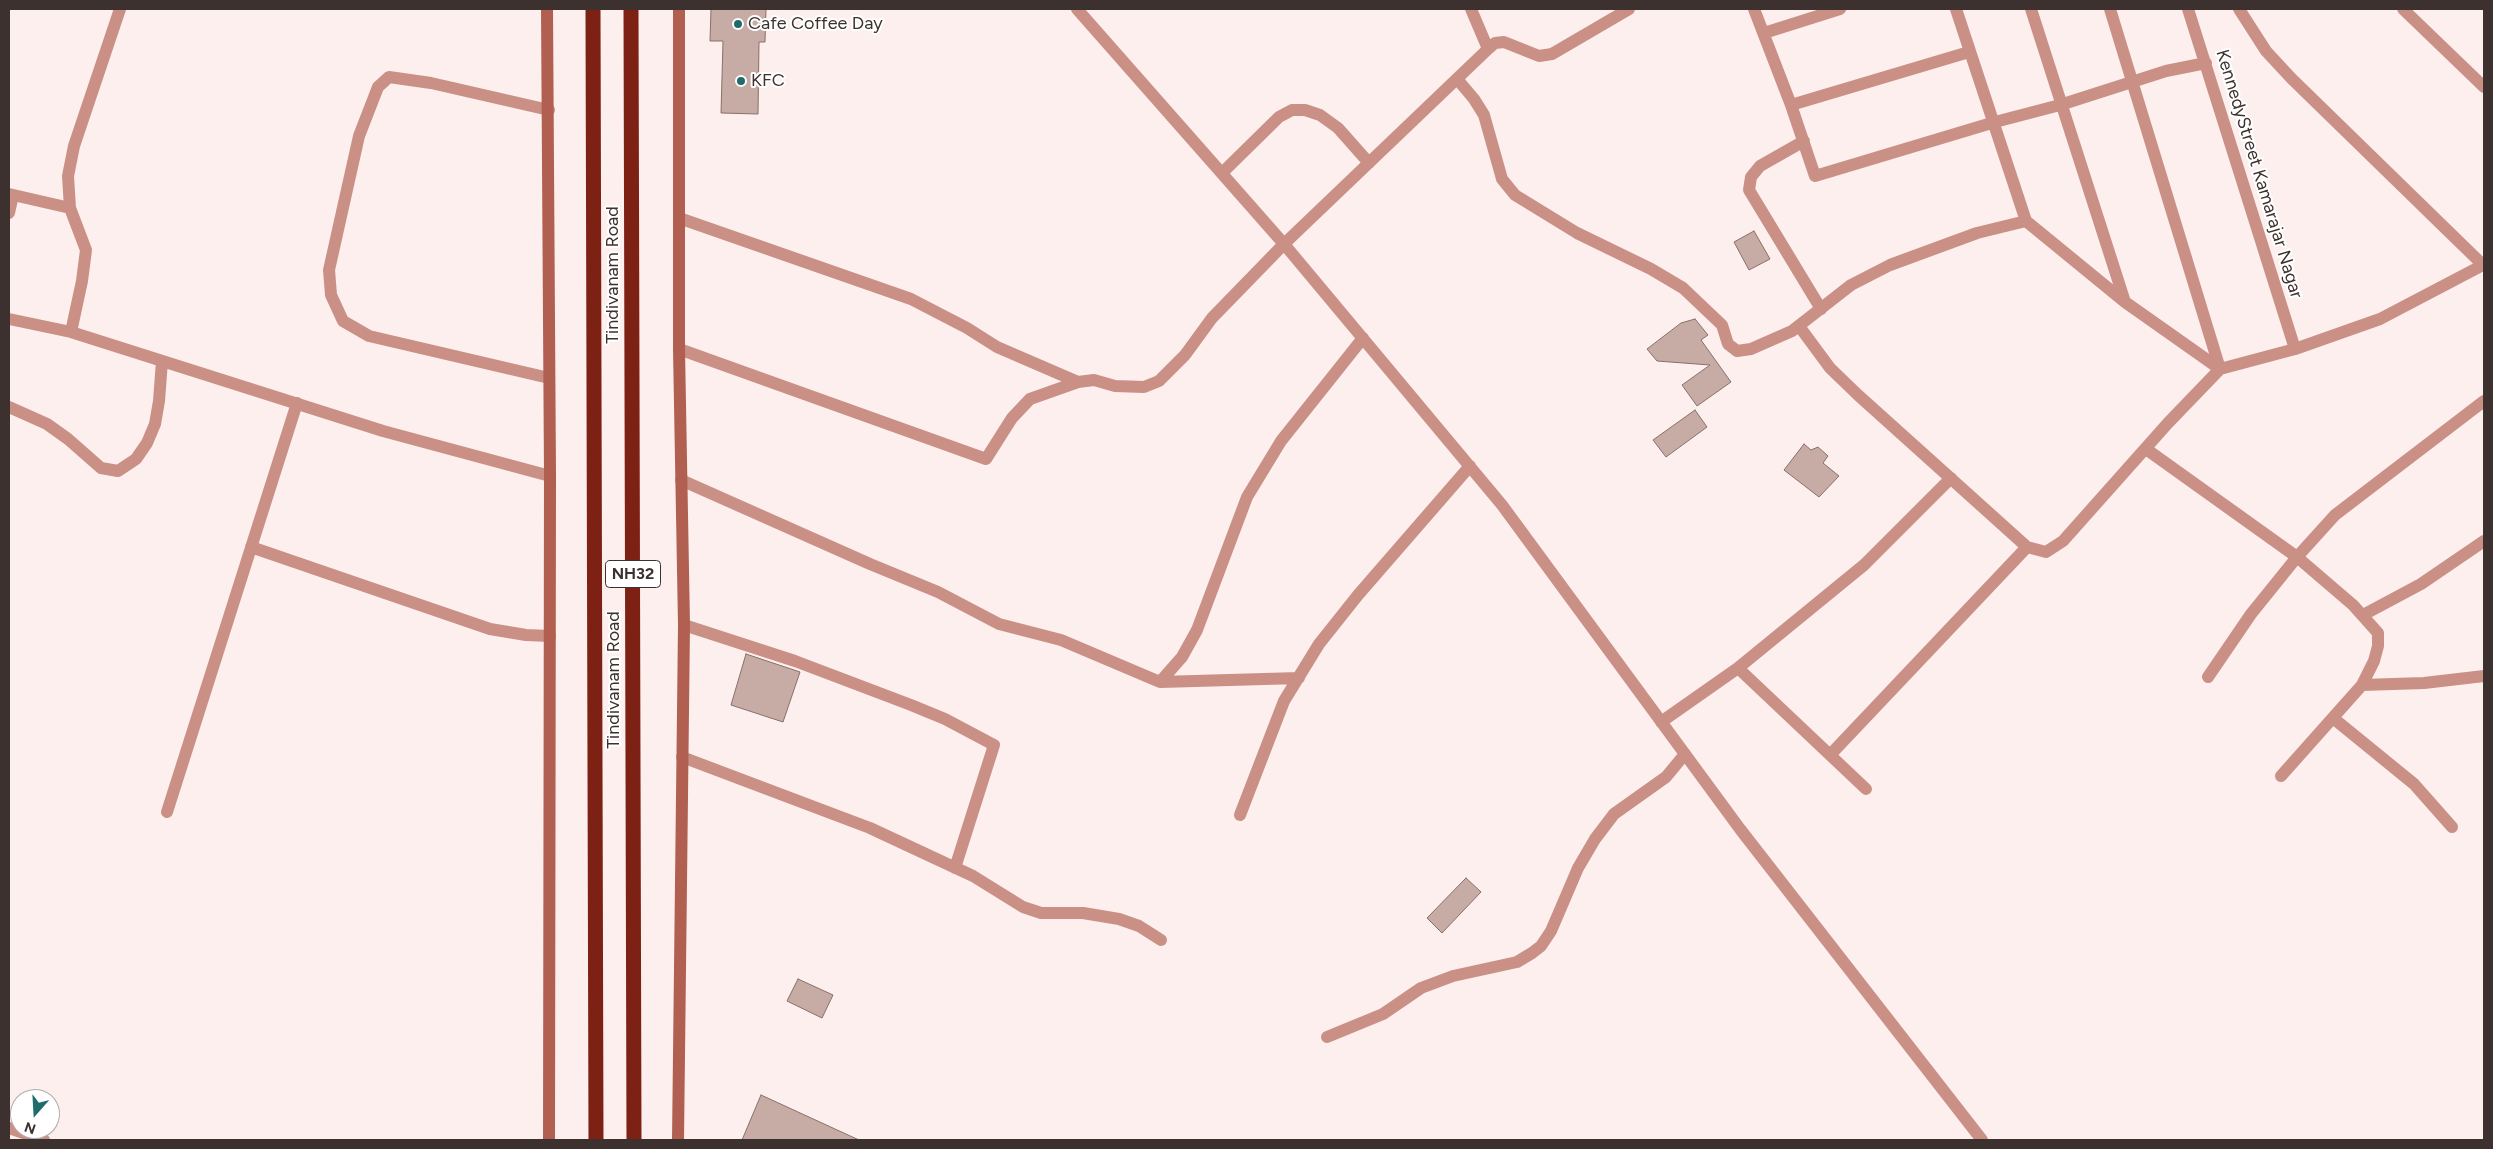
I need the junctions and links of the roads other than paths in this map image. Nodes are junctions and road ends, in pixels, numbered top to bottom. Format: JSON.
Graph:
{"nodes":[{"id":1,"x":120,"y":9,"type":"edge"},
{"id":2,"x":548,"y":9,"type":"edge"},
{"id":3,"x":594,"y":9,"type":"edge"},
{"id":4,"x":631,"y":9,"type":"edge"},
{"id":5,"x":679,"y":9,"type":"edge"},
{"id":6,"x":1077,"y":9,"type":"edge"},
{"id":7,"x":1471,"y":9,"type":"edge"},
{"id":8,"x":1629,"y":9,"type":"edge"},
{"id":9,"x":1754,"y":9,"type":"edge"},
{"id":10,"x":1840,"y":9,"type":"edge"},
{"id":11,"x":1956,"y":9,"type":"edge"},
{"id":12,"x":2031,"y":9,"type":"edge"},
{"id":13,"x":2110,"y":9,"type":"edge"},
{"id":14,"x":2188,"y":9,"type":"edge"},
{"id":15,"x":2239,"y":9,"type":"edge"},
{"id":16,"x":2403,"y":9,"type":"edge"},
{"id":17,"x":1764,"y":33,"type":"junction"},
{"id":18,"x":1488,"y":49,"type":"junction"},
{"id":19,"x":1969,"y":52,"type":"junction"},
{"id":20,"x":2206,"y":63,"type":"junction"},
{"id":21,"x":1458,"y":80,"type":"junction"},
{"id":22,"x":2132,"y":82,"type":"junction"},
{"id":23,"x":2484,"y":87,"type":"edge"},
{"id":24,"x":1792,"y":105,"type":"junction"},
{"id":25,"x":2060,"y":105,"type":"junction"},
{"id":26,"x":549,"y":110,"type":"junction"},
{"id":27,"x":1995,"y":122,"type":"junction"},
{"id":28,"x":1804,"y":141,"type":"junction"},
{"id":29,"x":1369,"y":164,"type":"junction"},
{"id":30,"x":1222,"y":174,"type":"junction"},
{"id":31,"x":11,"y":195,"type":"edge"},
{"id":32,"x":70,"y":208,"type":"junction"},
{"id":33,"x":9,"y":213,"type":"edge"},
{"id":34,"x":679,"y":218,"type":"junction"},
{"id":35,"x":2026,"y":221,"type":"junction"},
{"id":36,"x":1284,"y":244,"type":"junction"},
{"id":37,"x":2484,"y":265,"type":"edge"},
{"id":38,"x":2125,"y":302,"type":"junction"},
{"id":39,"x":1821,"y":309,"type":"junction"},
{"id":40,"x":9,"y":319,"type":"edge"},
{"id":41,"x":1798,"y":326,"type":"junction"},
{"id":42,"x":72,"y":332,"type":"junction"},
{"id":43,"x":1363,"y":338,"type":"junction"},
{"id":44,"x":679,"y":349,"type":"junction"},
{"id":45,"x":2296,"y":349,"type":"junction"},
{"id":46,"x":162,"y":361,"type":"junction"},
{"id":47,"x":2220,"y":370,"type":"junction"},
{"id":48,"x":550,"y":378,"type":"junction"},
{"id":49,"x":1078,"y":382,"type":"junction"},
{"id":50,"x":2484,"y":401,"type":"edge"},
{"id":51,"x":297,"y":403,"type":"junction"},
{"id":52,"x":9,"y":407,"type":"edge"},
{"id":53,"x":2146,"y":448,"type":"junction"},
{"id":54,"x":1470,"y":466,"type":"junction"},
{"id":55,"x":550,"y":476,"type":"junction"},
{"id":56,"x":1952,"y":478,"type":"junction"},
{"id":57,"x":681,"y":480,"type":"junction"},
{"id":58,"x":2484,"y":542,"type":"edge"},
{"id":59,"x":251,"y":547,"type":"junction"},
{"id":60,"x":2028,"y":547,"type":"junction"},
{"id":61,"x":2297,"y":557,"type":"junction"},
{"id":62,"x":2363,"y":615,"type":"junction"},
{"id":63,"x":684,"y":625,"type":"junction"},
{"id":64,"x":550,"y":636,"type":"junction"},
{"id":65,"x":1738,"y":668,"type":"junction"},
{"id":66,"x":2484,"y":676,"type":"edge"},
{"id":67,"x":2208,"y":677,"type":"dead end"},
{"id":68,"x":1299,"y":678,"type":"junction"},
{"id":69,"x":1160,"y":682,"type":"junction"},
{"id":70,"x":2362,"y":684,"type":"junction"},
{"id":71,"x":2333,"y":718,"type":"junction"},
{"id":72,"x":1661,"y":722,"type":"junction"},
{"id":73,"x":1685,"y":754,"type":"junction"},
{"id":74,"x":1830,"y":755,"type":"junction"},
{"id":75,"x":682,"y":757,"type":"junction"},
{"id":76,"x":2281,"y":776,"type":"dead end"},
{"id":77,"x":1866,"y":789,"type":"dead end"},
{"id":78,"x":167,"y":812,"type":"dead end"},
{"id":79,"x":1240,"y":815,"type":"dead end"},
{"id":80,"x":2452,"y":827,"type":"dead end"},
{"id":81,"x":955,"y":868,"type":"junction"},
{"id":82,"x":1161,"y":940,"type":"dead end"},
{"id":83,"x":1327,"y":1037,"type":"dead end"},
{"id":84,"x":9,"y":1128,"type":"edge"},
{"id":85,"x":44,"y":1140,"type":"edge"},
{"id":86,"x":549,"y":1140,"type":"edge"},
{"id":87,"x":596,"y":1140,"type":"edge"},
{"id":88,"x":634,"y":1140,"type":"edge"},
{"id":89,"x":678,"y":1140,"type":"edge"},
{"id":90,"x":1982,"y":1140,"type":"edge"}],
"edges":[{"from":1,"to":32,"type":"street"},
{"from":2,"to":26,"type":"street"},
{"from":3,"to":87,"type":"highway","number":"NH32"},
{"from":4,"to":88,"type":"highway","name":"Tindivanam Road","number":"NH32"},
{"from":5,"to":34,"type":"street"},
{"from":6,"to":30,"type":"street"},
{"from":7,"to":18,"type":"street"},
{"from":8,"to":18,"type":"street"},
{"from":9,"to":17,"type":"street"},
{"from":10,"to":17,"type":"street"},
{"from":11,"to":19,"type":"street"},
{"from":12,"to":25,"type":"street"},
{"from":13,"to":22,"type":"street"},
{"from":14,"to":20,"type":"street","name":"KennedyStreet Kamarajar Nagar"},
{"from":15,"to":37,"type":"street"},
{"from":16,"to":23,"type":"street"},
{"from":17,"to":24,"type":"street"},
{"from":18,"to":21,"type":"street"},
{"from":19,"to":24,"type":"street"},
{"from":19,"to":27,"type":"street"},
{"from":20,"to":22,"type":"street"},
{"from":20,"to":45,"type":"street","name":"KennedyStreet Kamarajar Nagar"},
{"from":21,"to":29,"type":"street"},
{"from":21,"to":41,"type":"street"},
{"from":22,"to":25,"type":"street"},
{"from":22,"to":47,"type":"street"},
{"from":24,"to":28,"type":"street"},
{"from":25,"to":27,"type":"street"},
{"from":25,"to":38,"type":"street"},
{"from":26,"to":48,"type":"street"},
{"from":26,"to":48,"type":"street"},
{"from":27,"to":28,"type":"street"},
{"from":27,"to":35,"type":"street"},
{"from":28,"to":39,"type":"street"},
{"from":29,"to":30,"type":"street"},
{"from":29,"to":36,"type":"street"},
{"from":30,"to":36,"type":"street"},
{"from":31,"to":32,"type":"street"},
{"from":31,"to":33,"type":"street"},
{"from":32,"to":42,"type":"street"},
{"from":34,"to":44,"type":"street"},
{"from":34,"to":49,"type":"street"},
{"from":35,"to":38,"type":"street"},
{"from":35,"to":39,"type":"street"},
{"from":36,"to":43,"type":"street"},
{"from":36,"to":49,"type":"street"},
{"from":37,"to":45,"type":"street"},
{"from":38,"to":47,"type":"street"},
{"from":39,"to":41,"type":"street"},
{"from":40,"to":42,"type":"street"},
{"from":41,"to":56,"type":"street"},
{"from":42,"to":46,"type":"street"},
{"from":43,"to":54,"type":"street"},
{"from":43,"to":69,"type":"street"},
{"from":44,"to":49,"type":"street"},
{"from":44,"to":57,"type":"street"},
{"from":45,"to":47,"type":"street"},
{"from":46,"to":51,"type":"street"},
{"from":46,"to":52,"type":"street"},
{"from":47,"to":53,"type":"street"},
{"from":48,"to":55,"type":"street"},
{"from":50,"to":61,"type":"street"},
{"from":51,"to":55,"type":"street"},
{"from":51,"to":59,"type":"street"},
{"from":53,"to":60,"type":"street"},
{"from":53,"to":61,"type":"street"},
{"from":54,"to":68,"type":"street"},
{"from":54,"to":72,"type":"street"},
{"from":55,"to":64,"type":"street"},
{"from":56,"to":60,"type":"street"},
{"from":56,"to":65,"type":"street"},
{"from":57,"to":63,"type":"street"},
{"from":57,"to":69,"type":"street"},
{"from":58,"to":62,"type":"street"},
{"from":59,"to":64,"type":"street"},
{"from":59,"to":78,"type":"street"},
{"from":60,"to":74,"type":"street"},
{"from":61,"to":62,"type":"street"},
{"from":61,"to":67,"type":"street"},
{"from":62,"to":70,"type":"street"},
{"from":63,"to":75,"type":"street"},
{"from":63,"to":81,"type":"street"},
{"from":64,"to":86,"type":"street"},
{"from":65,"to":72,"type":"street"},
{"from":65,"to":74,"type":"street"},
{"from":66,"to":70,"type":"street"},
{"from":68,"to":69,"type":"street"},
{"from":68,"to":79,"type":"street"},
{"from":70,"to":71,"type":"street"},
{"from":71,"to":76,"type":"street"},
{"from":71,"to":80,"type":"street"},
{"from":72,"to":73,"type":"street"},
{"from":73,"to":83,"type":"street"},
{"from":73,"to":90,"type":"street"},
{"from":74,"to":77,"type":"street"},
{"from":75,"to":81,"type":"street"},
{"from":75,"to":89,"type":"street"},
{"from":81,"to":82,"type":"street"},
{"from":84,"to":85,"type":"street"}]}
